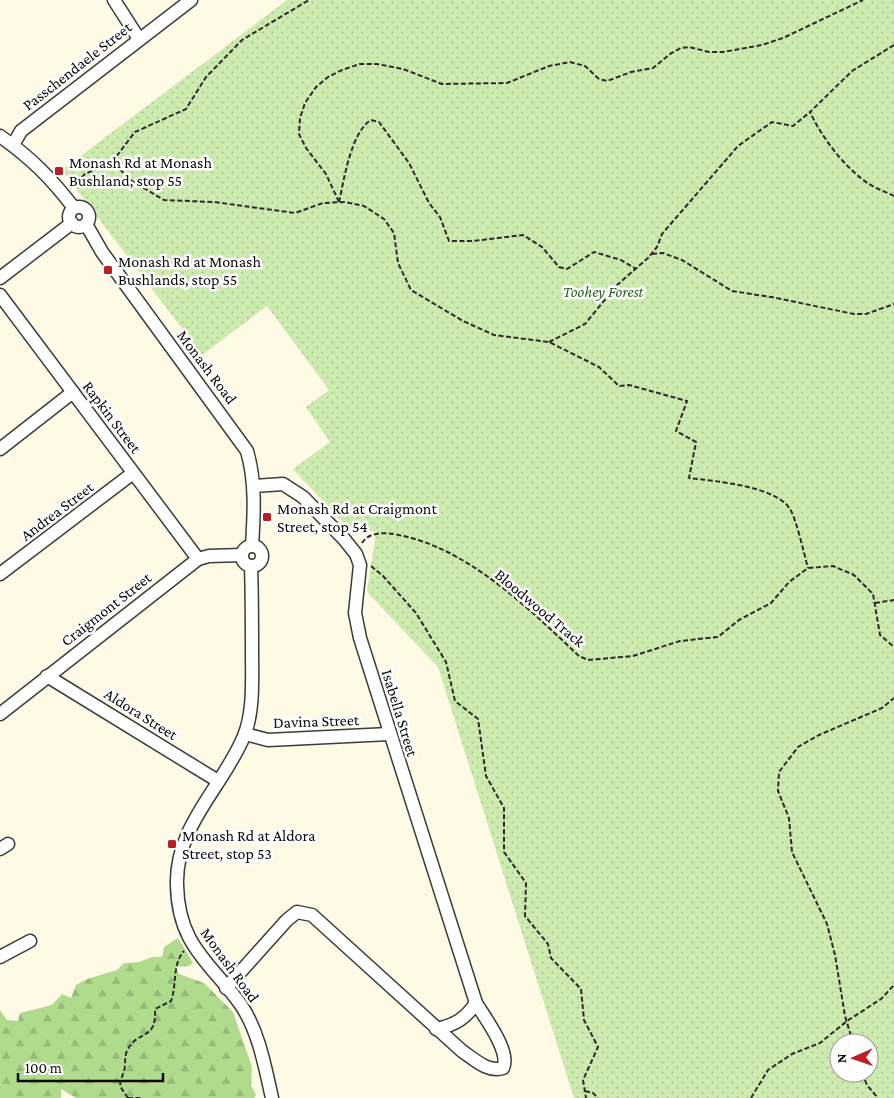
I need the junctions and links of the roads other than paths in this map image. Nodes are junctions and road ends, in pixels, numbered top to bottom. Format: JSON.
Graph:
{"nodes":[{"id":1,"x":114,"y":0,"type":"edge"},
{"id":2,"x":191,"y":0,"type":"edge"},
{"id":3,"x":139,"y":39,"type":"junction"},
{"id":4,"x":0,"y":136,"type":"edge"},
{"id":5,"x":14,"y":145,"type":"junction"},
{"id":6,"x":74,"y":208,"type":"junction"},
{"id":7,"x":72,"y":223,"type":"junction"},
{"id":8,"x":86,"y":224,"type":"junction"},
{"id":9,"x":0,"y":278,"type":"edge"},
{"id":10,"x":0,"y":295,"type":"edge"},
{"id":11,"x":73,"y":392,"type":"junction"},
{"id":12,"x":0,"y":449,"type":"edge"},
{"id":13,"x":133,"y":473,"type":"junction"},
{"id":14,"x":254,"y":486,"type":"junction"},
{"id":15,"x":252,"y":546,"type":"junction"},
{"id":16,"x":242,"y":555,"type":"junction"},
{"id":17,"x":198,"y":559,"type":"junction"},
{"id":18,"x":251,"y":566,"type":"junction"},
{"id":19,"x":0,"y":574,"type":"edge"},
{"id":20,"x":47,"y":676,"type":"junction"},
{"id":21,"x":0,"y":714,"type":"edge"},
{"id":22,"x":245,"y":734,"type":"junction"},
{"id":23,"x":389,"y":734,"type":"junction"},
{"id":24,"x":218,"y":781,"type":"junction"},
{"id":25,"x":30,"y":941,"type":"dead end"},
{"id":26,"x":0,"y":957,"type":"edge"},
{"id":27,"x":226,"y":988,"type":"junction"},
{"id":28,"x":476,"y":1003,"type":"junction"},
{"id":29,"x":436,"y":1029,"type":"junction"},
{"id":30,"x":272,"y":1098,"type":"edge"}],
"edges":[{"from":1,"to":3,"type":"street"},
{"from":2,"to":3,"type":"street","name":"Passchendaele Street"},
{"from":3,"to":5,"type":"street","name":"Passchendaele Street"},
{"from":4,"to":5,"type":"street","name":"Monash Road"},
{"from":5,"to":6,"type":"street","name":"Monash Road"},
{"from":6,"to":7,"type":"street"},
{"from":6,"to":8,"type":"street","name":"Monash Road"},
{"from":7,"to":8,"type":"street"},
{"from":7,"to":9,"type":"street"},
{"from":8,"to":14,"type":"street","name":"Monash Road"},
{"from":10,"to":11,"type":"street","name":"Rapkin Street"},
{"from":11,"to":12,"type":"street"},
{"from":11,"to":13,"type":"street","name":"Rapkin Street"},
{"from":13,"to":17,"type":"street","name":"Rapkin Street"},
{"from":13,"to":19,"type":"street","name":"Andrea Street"},
{"from":14,"to":15,"type":"street","name":"Monash Road"},
{"from":14,"to":23,"type":"street","name":"Isabella Street"},
{"from":15,"to":16,"type":"street"},
{"from":15,"to":18,"type":"street","name":"Monash Road"},
{"from":16,"to":17,"type":"street","name":"Craigmont Street"},
{"from":16,"to":18,"type":"street"},
{"from":17,"to":20,"type":"street","name":"Craigmont Street"},
{"from":18,"to":22,"type":"street","name":"Monash Road"},
{"from":20,"to":21,"type":"street","name":"Craigmont Street"},
{"from":20,"to":24,"type":"street","name":"Aldora Street"},
{"from":22,"to":23,"type":"street","name":"Davina Street"},
{"from":22,"to":24,"type":"street","name":"Monash Road"},
{"from":23,"to":28,"type":"street","name":"Isabella Street"},
{"from":24,"to":27,"type":"street","name":"Monash Road"},
{"from":25,"to":26,"type":"street"},
{"from":27,"to":29,"type":"street","name":"Isabella Street"},
{"from":27,"to":30,"type":"street","name":"Monash Road"},
{"from":28,"to":29,"type":"street"},
{"from":28,"to":29,"type":"street","name":"Isabella Street"}]}
